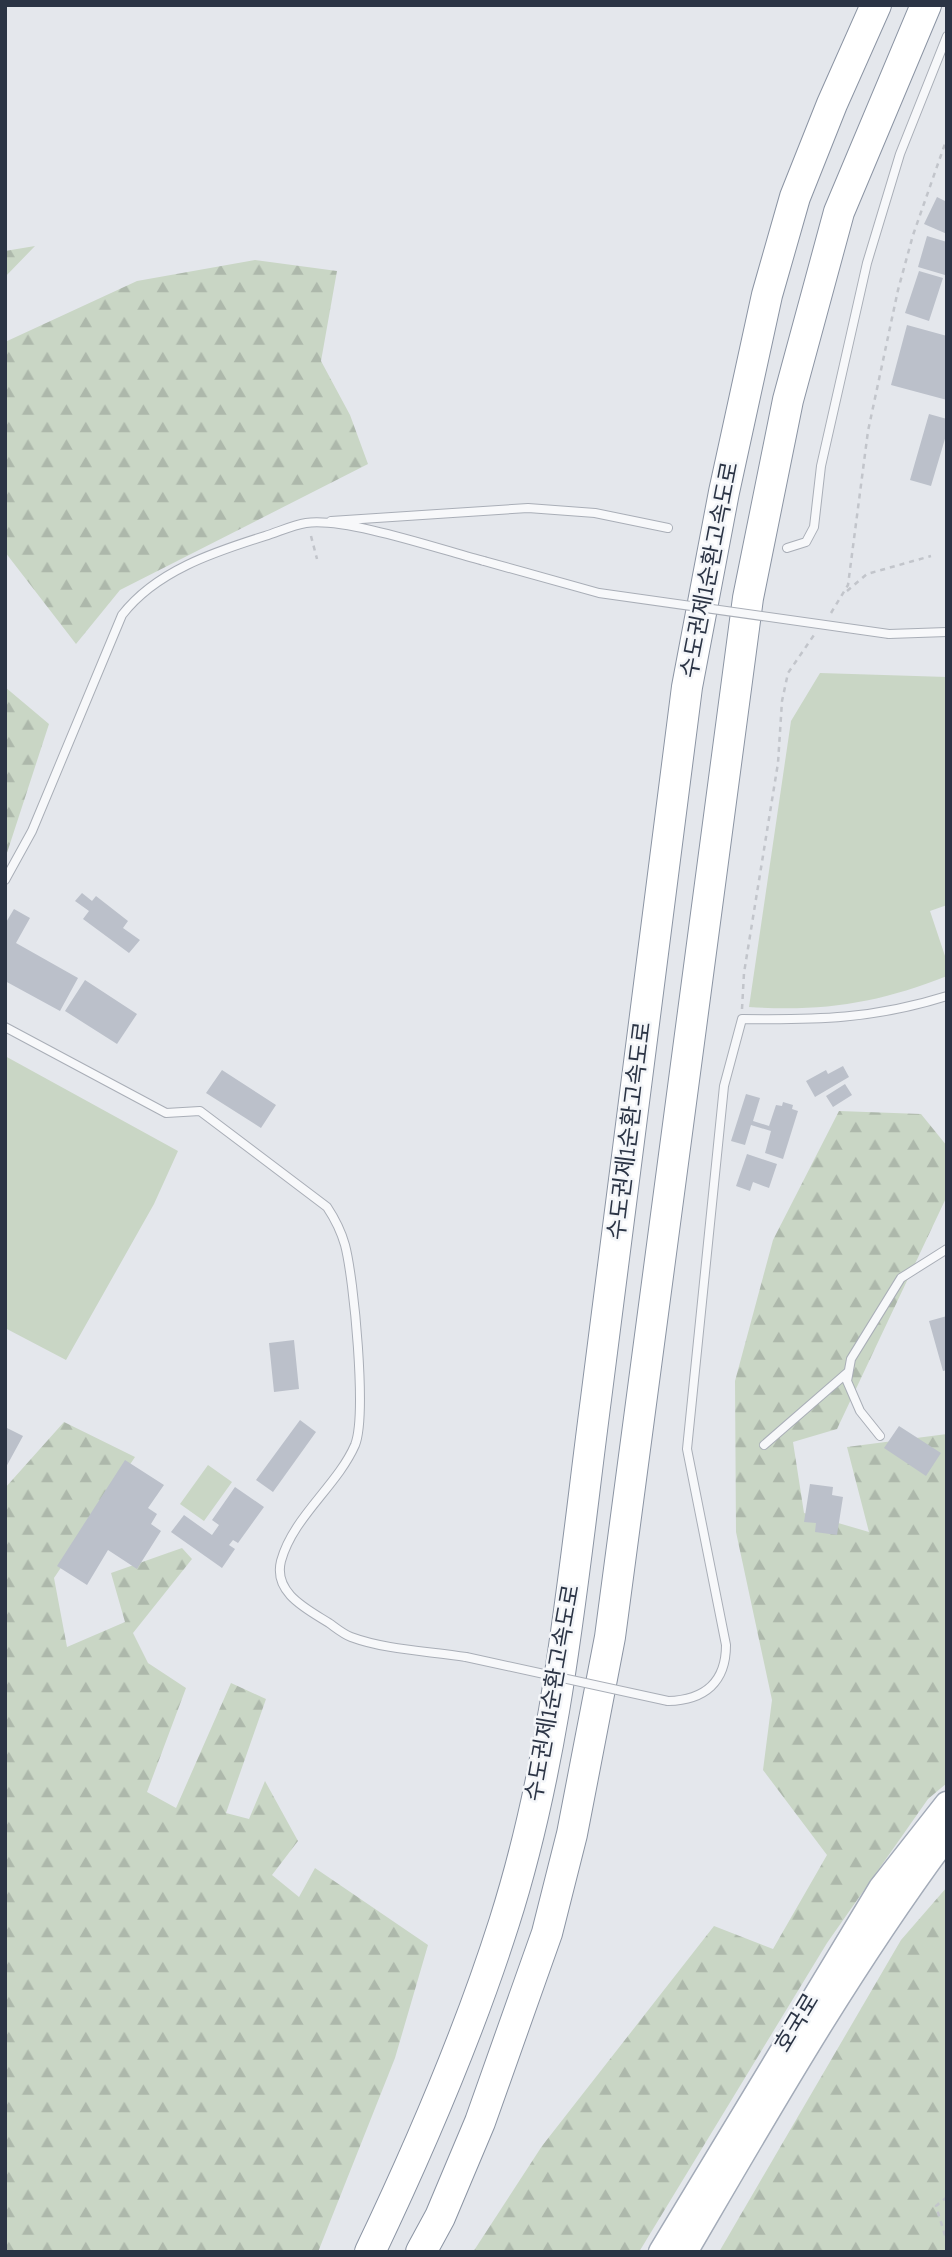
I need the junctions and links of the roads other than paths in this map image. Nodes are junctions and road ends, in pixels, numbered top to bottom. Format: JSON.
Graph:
{"nodes":[{"id":1,"x":876,"y":5,"type":"edge"},
{"id":2,"x":926,"y":5,"type":"edge"},
{"id":3,"x":947,"y":36,"type":"edge"},
{"id":4,"x":307,"y":523,"type":"junction"},
{"id":5,"x":668,"y":528,"type":"dead end"},
{"id":6,"x":787,"y":548,"type":"dead end"},
{"id":7,"x":947,"y":632,"type":"edge"},
{"id":8,"x":5,"y":880,"type":"edge"},
{"id":9,"x":947,"y":996,"type":"edge"},
{"id":10,"x":5,"y":1027,"type":"edge"},
{"id":11,"x":947,"y":1249,"type":"edge"},
{"id":12,"x":848,"y":1371,"type":"junction"},
{"id":13,"x":880,"y":1436,"type":"dead end"},
{"id":14,"x":764,"y":1445,"type":"dead end"},
{"id":15,"x":947,"y":1804,"type":"edge"},
{"id":16,"x":947,"y":1836,"type":"edge"},
{"id":17,"x":370,"y":2252,"type":"edge"},
{"id":18,"x":421,"y":2252,"type":"edge"},
{"id":19,"x":661,"y":2252,"type":"edge"},
{"id":20,"x":685,"y":2252,"type":"edge"}],
"edges":[{"from":1,"to":17,"type":"highway","name":"수도권제1순환고속도로"},
{"from":2,"to":18,"type":"highway","name":"수도권제1순환고속도로"},
{"from":3,"to":6,"type":"lane"},
{"from":4,"to":5,"type":"lane"},
{"from":4,"to":7,"type":"lane","bridge":true},
{"from":4,"to":8,"type":"lane"},
{"from":9,"to":10,"type":"lane","bridge":true},
{"from":11,"to":12,"type":"lane"},
{"from":12,"to":13,"type":"lane"},
{"from":12,"to":14,"type":"lane"},
{"from":15,"to":19,"type":"main road","name":"호국로"},
{"from":16,"to":20,"type":"main road","name":"호국로"}]}
